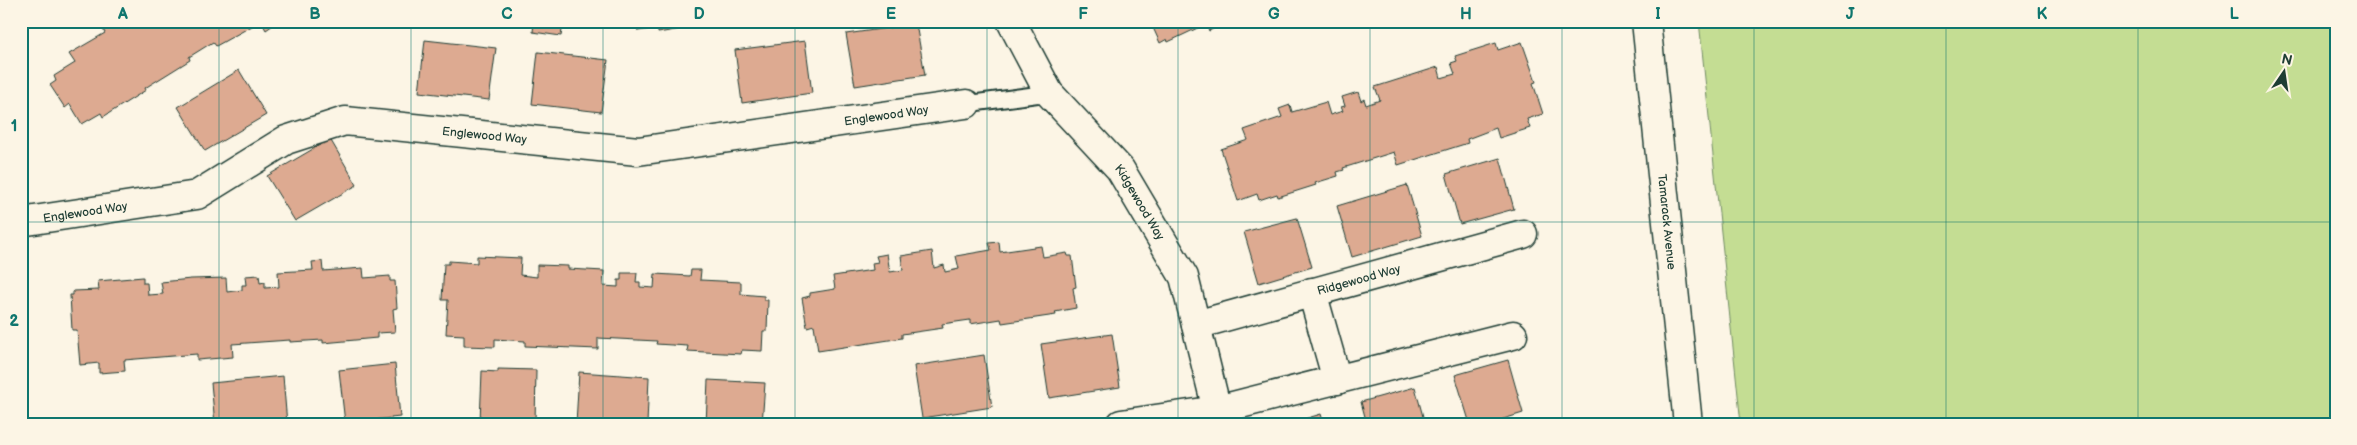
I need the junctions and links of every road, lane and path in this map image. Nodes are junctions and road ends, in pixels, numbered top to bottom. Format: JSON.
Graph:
{"nodes":[{"id":1,"x":1011,"y":21,"type":"edge"},
{"id":2,"x":1646,"y":21,"type":"edge"},
{"id":3,"x":1049,"y":92,"type":"junction"},
{"id":4,"x":966,"y":104,"type":"joint"},
{"id":5,"x":21,"y":222,"type":"edge"},
{"id":6,"x":1522,"y":234,"type":"dead end"},
{"id":7,"x":1312,"y":292,"type":"junction"},
{"id":8,"x":1196,"y":325,"type":"junction"},
{"id":9,"x":1513,"y":335,"type":"dead end"},
{"id":10,"x":1336,"y":380,"type":"junction"},
{"id":11,"x":1217,"y":410,"type":"junction"},
{"id":12,"x":1121,"y":424,"type":"edge"},
{"id":13,"x":1688,"y":424,"type":"edge"}],
"edges":[{"from":1,"to":3,"type":"street","name":"Kidgewood Way"},
{"from":2,"to":13,"type":"street","name":"Tamarack Avenue"},
{"from":3,"to":4,"type":"lane"},
{"from":3,"to":8,"type":"street","name":"Kidgewood Way"},
{"from":4,"to":5,"type":"street","name":"Englewood Way"},
{"from":6,"to":7,"type":"street","name":"Ridgewood Way"},
{"from":7,"to":8,"type":"street","name":"Ridgewood Way"},
{"from":7,"to":10,"type":"street"},
{"from":8,"to":11,"type":"street","name":"Kidgewood Way"},
{"from":9,"to":10,"type":"street"},
{"from":10,"to":11,"type":"street"},
{"from":11,"to":12,"type":"street"}]}
